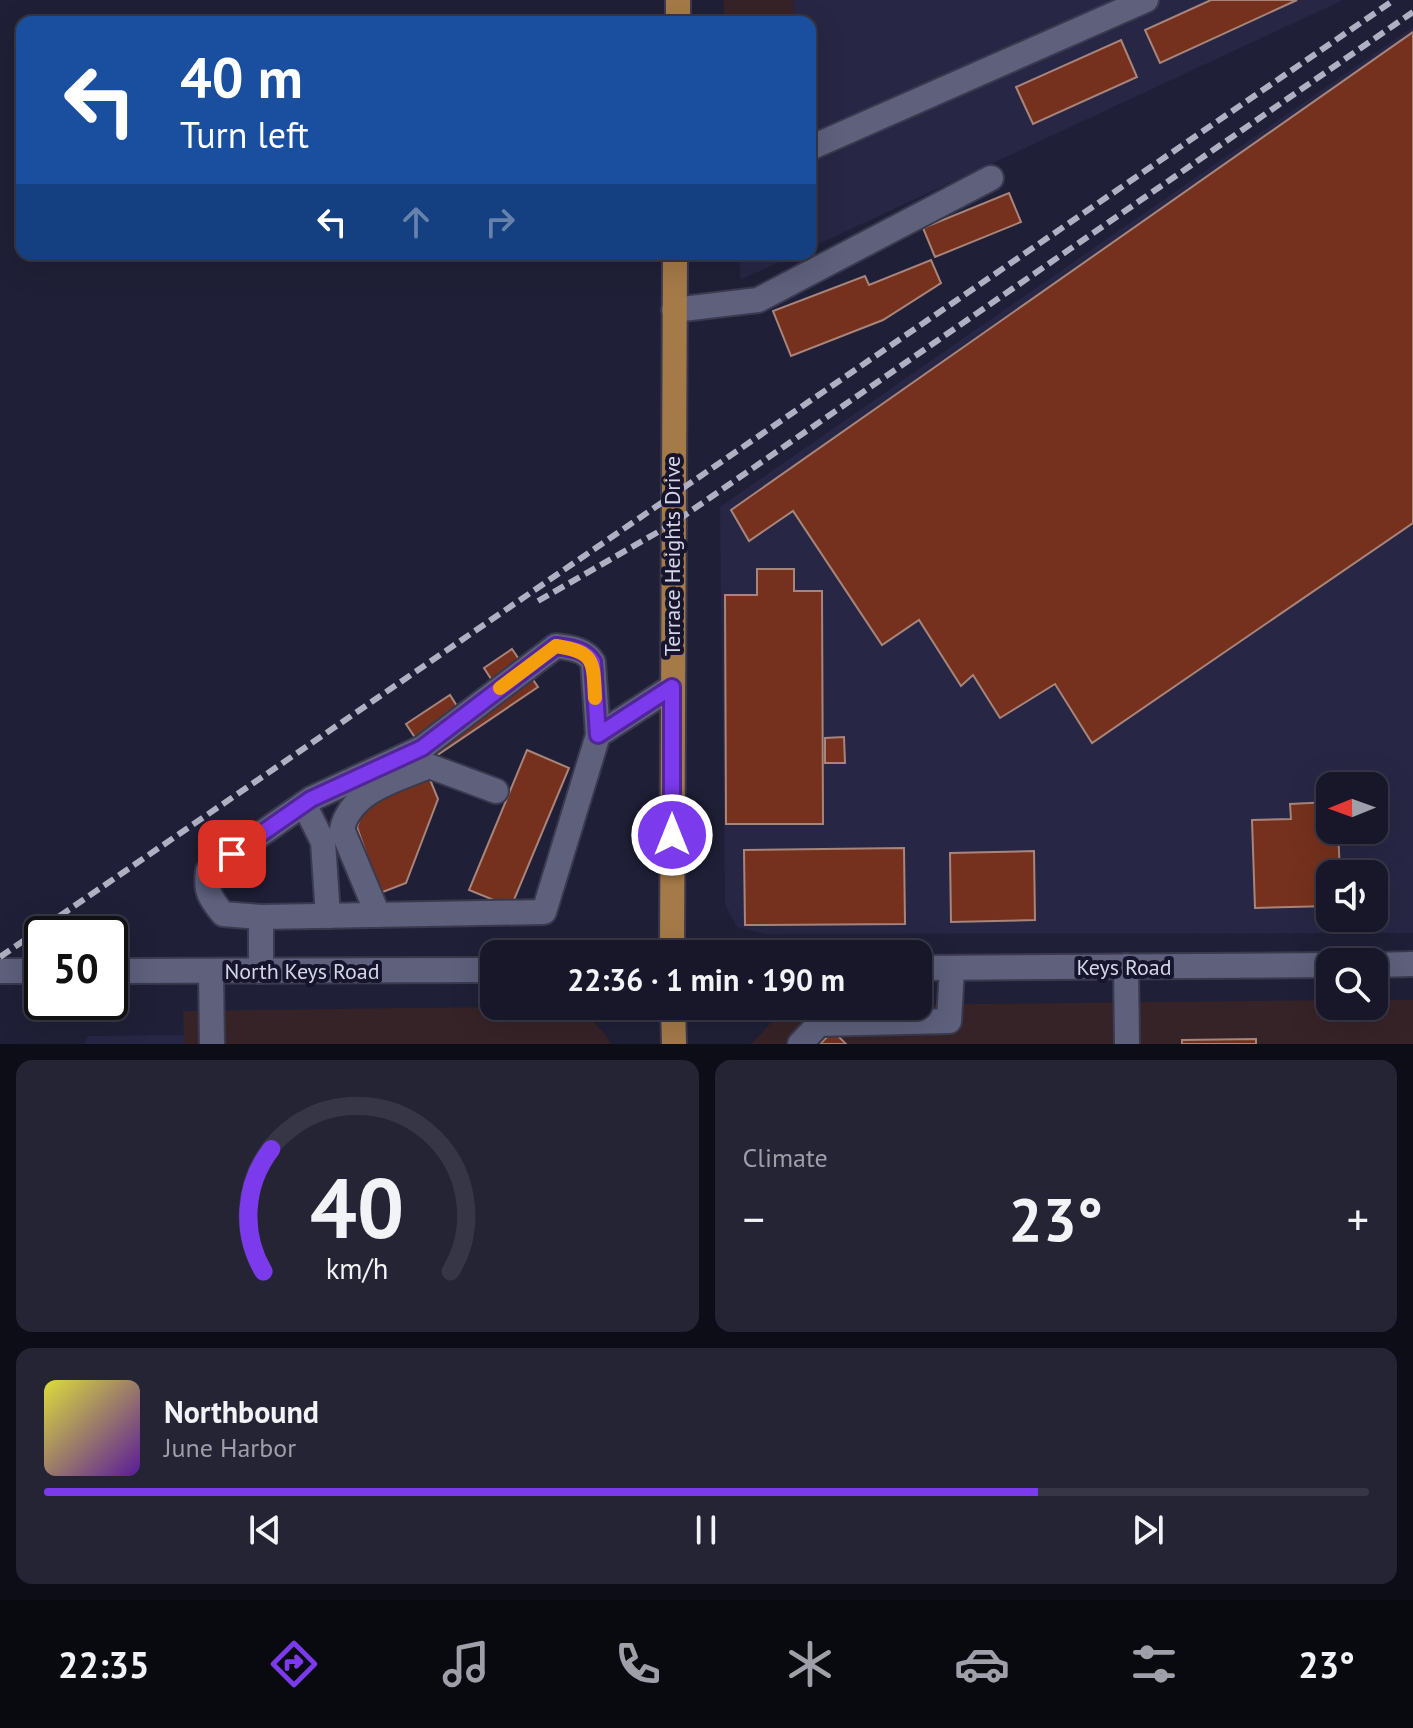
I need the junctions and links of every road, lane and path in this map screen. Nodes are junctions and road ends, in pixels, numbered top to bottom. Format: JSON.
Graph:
{"nodes":[{"id":1,"x":1146,"y":0,"type":"edge"},
{"id":2,"x":1113,"y":7,"type":"edge"},
{"id":3,"x":816,"y":145,"type":"edge"},
{"id":4,"x":991,"y":178,"type":"dead end"},
{"id":5,"x":675,"y":260,"type":"edge"},
{"id":6,"x":674,"y":310,"type":"junction"},
{"id":7,"x":672,"y":687,"type":"junction"},
{"id":8,"x":598,"y":735,"type":"junction"},
{"id":9,"x":496,"y":791,"type":"dead end"},
{"id":10,"x":304,"y":804,"type":"junction"},
{"id":11,"x":378,"y":915,"type":"junction"},
{"id":12,"x":328,"y":916,"type":"junction"},
{"id":13,"x":261,"y":917,"type":"junction"},
{"id":14,"x":672,"y":940,"type":"edge"},
{"id":15,"x":1413,"y":964,"type":"edge"},
{"id":16,"x":1316,"y":965,"type":"edge"},
{"id":17,"x":1388,"y":965,"type":"edge"},
{"id":18,"x":1126,"y":966,"type":"junction"},
{"id":19,"x":932,"y":968,"type":"edge"},
{"id":20,"x":952,"y":968,"type":"junction"},
{"id":21,"x":480,"y":970,"type":"edge"},
{"id":22,"x":0,"y":971,"type":"edge"},
{"id":23,"x":24,"y":971,"type":"edge"},
{"id":24,"x":128,"y":971,"type":"edge"},
{"id":25,"x":211,"y":971,"type":"junction"},
{"id":26,"x":261,"y":971,"type":"junction"},
{"id":27,"x":673,"y":1020,"type":"edge"},
{"id":28,"x":212,"y":1044,"type":"edge"},
{"id":29,"x":674,"y":1044,"type":"edge"},
{"id":30,"x":800,"y":1044,"type":"edge"},
{"id":31,"x":1127,"y":1044,"type":"edge"}],
"edges":[{"from":1,"to":2,"type":"street"},
{"from":2,"to":3,"type":"street"},
{"from":4,"to":6,"type":"street"},
{"from":5,"to":6,"type":"main road","name":"Terrace Heights Drive"},
{"from":6,"to":7,"type":"main road","name":"Terrace Heights Drive"},
{"from":7,"to":8,"type":"street"},
{"from":7,"to":14,"type":"main road","name":"Terrace Heights Drive"},
{"from":8,"to":10,"type":"street"},
{"from":8,"to":11,"type":"street"},
{"from":9,"to":11,"type":"street"},
{"from":10,"to":12,"type":"street"},
{"from":10,"to":13,"type":"street"},
{"from":11,"to":12,"type":"street"},
{"from":12,"to":13,"type":"street"},
{"from":13,"to":26,"type":"street"},
{"from":15,"to":17,"type":"street"},
{"from":16,"to":18,"type":"street","name":"Keys Road"},
{"from":18,"to":20,"type":"street","name":"Keys Road"},
{"from":18,"to":31,"type":"street"},
{"from":19,"to":20,"type":"street","name":"Keys Road"},
{"from":20,"to":30,"type":"street"},
{"from":21,"to":26,"type":"street","name":"North Keys Road"},
{"from":22,"to":23,"type":"street"},
{"from":24,"to":25,"type":"street","name":"North Keys Road"},
{"from":25,"to":26,"type":"street","name":"North Keys Road"},
{"from":25,"to":28,"type":"street"},
{"from":27,"to":29,"type":"main road"}]}
